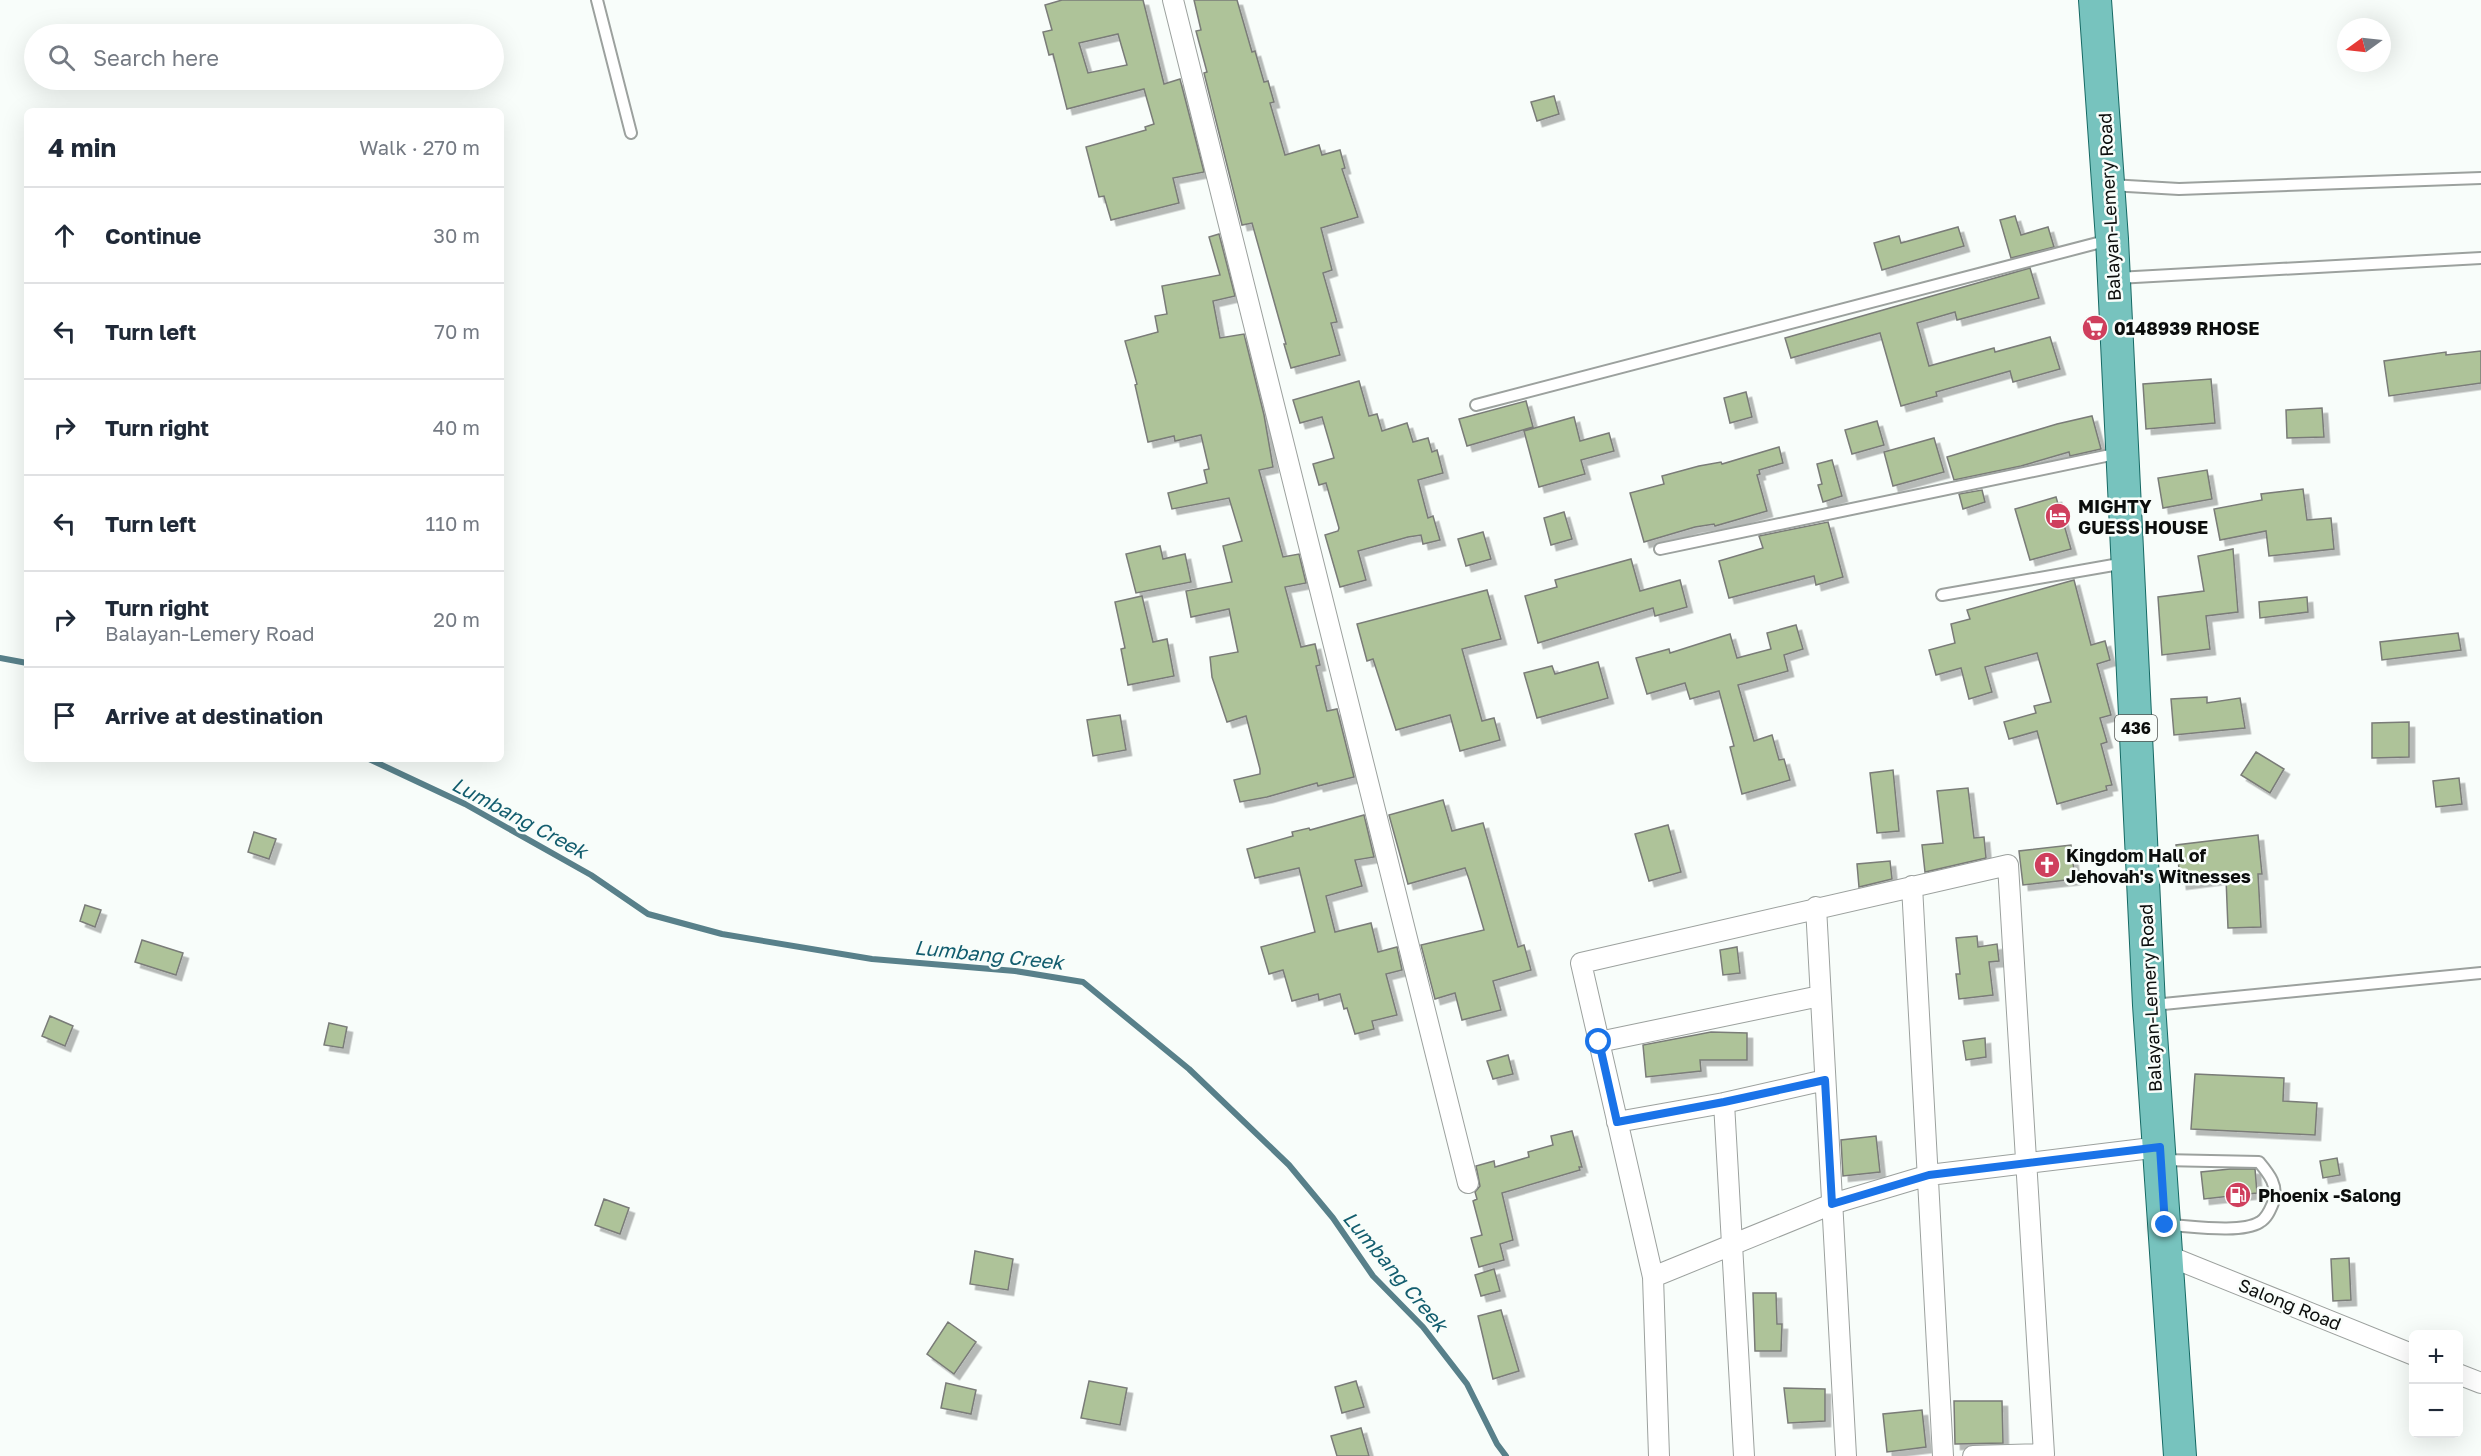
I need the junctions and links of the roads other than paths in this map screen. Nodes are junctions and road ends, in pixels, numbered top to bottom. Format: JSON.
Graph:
{"nodes":[{"id":1,"x":597,"y":0,"type":"edge"},
{"id":2,"x":1173,"y":0,"type":"edge"},
{"id":3,"x":2095,"y":0,"type":"edge"},
{"id":4,"x":632,"y":133,"type":"dead end"},
{"id":5,"x":2481,"y":178,"type":"edge"},
{"id":6,"x":2109,"y":185,"type":"junction"},
{"id":7,"x":2112,"y":239,"type":"junction"},
{"id":8,"x":2481,"y":258,"type":"edge"},
{"id":9,"x":2114,"y":278,"type":"junction"},
{"id":10,"x":1476,"y":405,"type":"dead end"},
{"id":11,"x":2123,"y":453,"type":"junction"},
{"id":12,"x":1660,"y":549,"type":"dead end"},
{"id":13,"x":2128,"y":563,"type":"junction"},
{"id":14,"x":1942,"y":595,"type":"dead end"},
{"id":15,"x":1912,"y":886,"type":"junction"},
{"id":16,"x":1816,"y":908,"type":"junction"},
{"id":17,"x":2481,"y":973,"type":"edge"},
{"id":18,"x":1820,"y":996,"type":"junction"},
{"id":19,"x":2149,"y":1005,"type":"junction"},
{"id":20,"x":1599,"y":1042,"type":"junction"},
{"id":21,"x":1825,"y":1080,"type":"junction"},
{"id":22,"x":1724,"y":1102,"type":"junction"},
{"id":23,"x":1617,"y":1122,"type":"junction"},
{"id":24,"x":2160,"y":1154,"type":"junction"},
{"id":25,"x":2027,"y":1162,"type":"junction"},
{"id":26,"x":1929,"y":1175,"type":"junction"},
{"id":27,"x":1468,"y":1183,"type":"dead end"},
{"id":28,"x":1832,"y":1204,"type":"junction"},
{"id":29,"x":2165,"y":1240,"type":"junction"},
{"id":30,"x":1732,"y":1245,"type":"junction"},
{"id":31,"x":1653,"y":1277,"type":"junction"},
{"id":32,"x":2409,"y":1353,"type":"edge"},
{"id":33,"x":2463,"y":1376,"type":"edge"},
{"id":34,"x":2481,"y":1383,"type":"edge"},
{"id":35,"x":1659,"y":1456,"type":"edge"},
{"id":36,"x":1744,"y":1456,"type":"edge"},
{"id":37,"x":1846,"y":1456,"type":"edge"},
{"id":38,"x":1943,"y":1456,"type":"edge"},
{"id":39,"x":1973,"y":1456,"type":"edge"},
{"id":40,"x":2180,"y":1456,"type":"edge"}],
"edges":[{"from":1,"to":4,"type":"lane"},
{"from":2,"to":27,"type":"street"},
{"from":3,"to":6,"type":"main road","name":"Balayan-Lemery Road","number":"436"},
{"from":5,"to":6,"type":"lane"},
{"from":6,"to":7,"type":"main road","name":"Balayan-Lemery Road","number":"436"},
{"from":7,"to":9,"type":"main road","name":"Balayan-Lemery Road","number":"436"},
{"from":7,"to":10,"type":"lane"},
{"from":8,"to":9,"type":"lane"},
{"from":9,"to":11,"type":"main road","name":"Balayan-Lemery Road","number":"436"},
{"from":11,"to":12,"type":"lane"},
{"from":11,"to":13,"type":"main road","name":"Balayan-Lemery Road","number":"436"},
{"from":13,"to":14,"type":"lane"},
{"from":13,"to":19,"type":"main road","name":"Balayan-Lemery Road","number":"436"},
{"from":15,"to":16,"type":"street"},
{"from":15,"to":25,"type":"street"},
{"from":15,"to":26,"type":"street"},
{"from":16,"to":18,"type":"street"},
{"from":16,"to":20,"type":"street"},
{"from":17,"to":19,"type":"lane"},
{"from":18,"to":20,"type":"street"},
{"from":18,"to":21,"type":"street"},
{"from":19,"to":24,"type":"main road","name":"Balayan-Lemery Road","number":"436"},
{"from":20,"to":23,"type":"street"},
{"from":21,"to":22,"type":"street"},
{"from":21,"to":28,"type":"street"},
{"from":22,"to":23,"type":"street"},
{"from":22,"to":30,"type":"street"},
{"from":23,"to":31,"type":"street"},
{"from":24,"to":25,"type":"street"},
{"from":24,"to":29,"type":"main road","name":"Balayan-Lemery Road","number":"436"},
{"from":24,"to":29,"type":"lane"},
{"from":25,"to":26,"type":"street"},
{"from":25,"to":39,"type":"street"},
{"from":26,"to":28,"type":"street"},
{"from":26,"to":38,"type":"street"},
{"from":28,"to":30,"type":"street"},
{"from":28,"to":37,"type":"street"},
{"from":29,"to":32,"type":"street","name":"Salong Road"},
{"from":29,"to":40,"type":"main road","name":"Balayan-Lemery Road","number":"436"},
{"from":30,"to":31,"type":"street"},
{"from":30,"to":36,"type":"street"},
{"from":31,"to":35,"type":"street"},
{"from":33,"to":34,"type":"street"}]}
